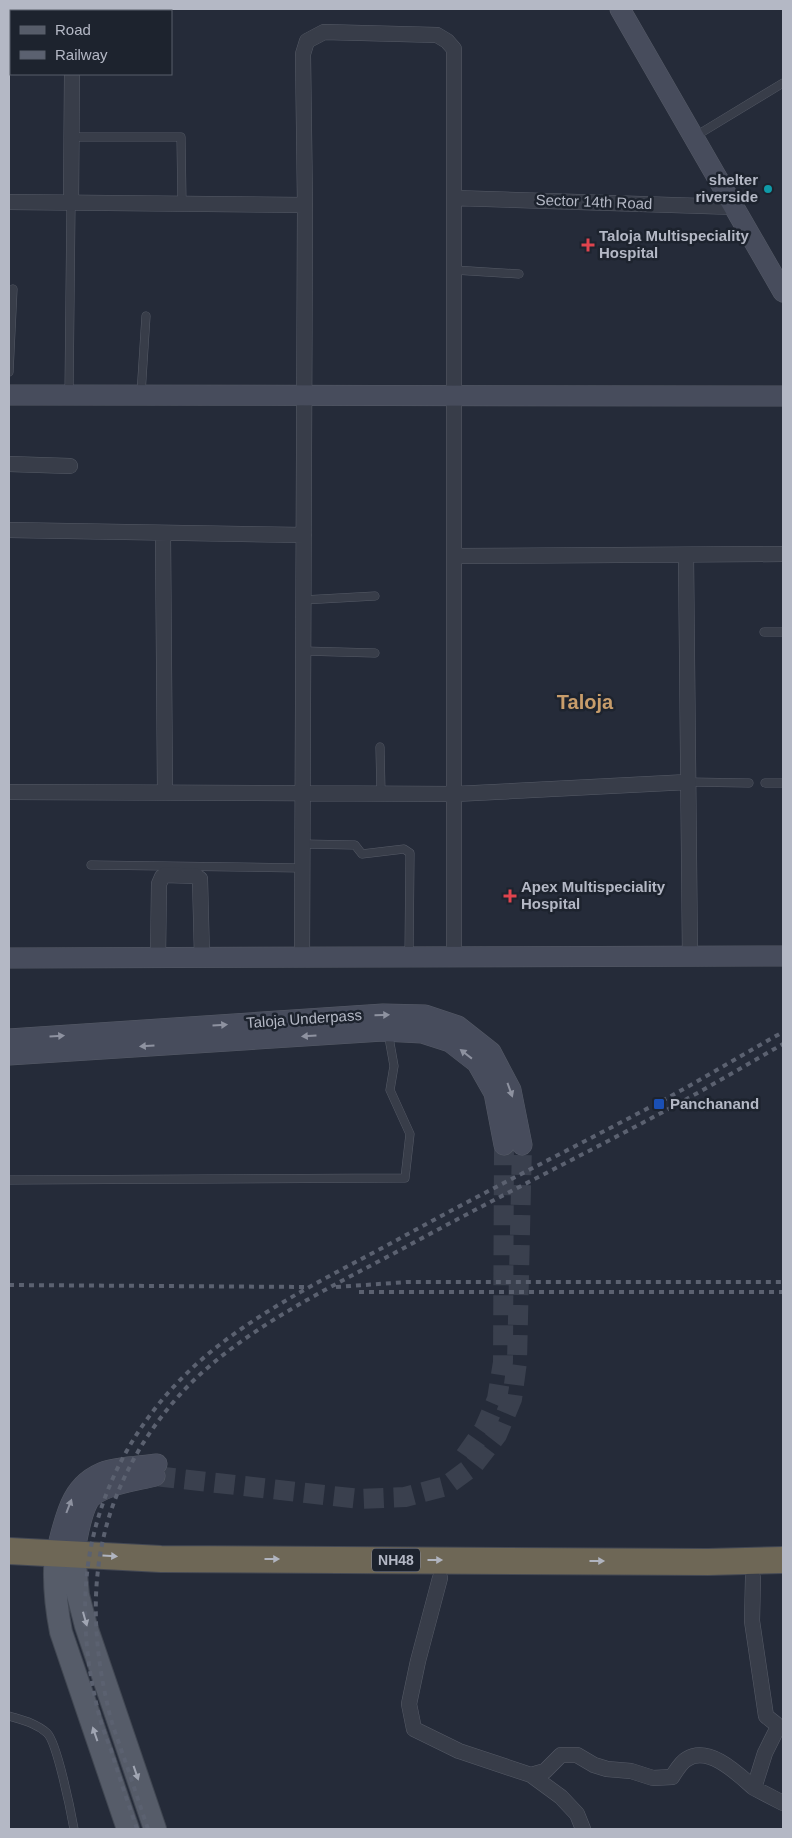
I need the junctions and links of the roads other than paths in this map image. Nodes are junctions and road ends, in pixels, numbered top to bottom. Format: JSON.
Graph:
{"nodes":[{"id":1,"x":620,"y":9,"type":"edge"},
{"id":2,"x":72,"y":75,"type":"edge"},
{"id":3,"x":783,"y":83,"type":"edge"},
{"id":4,"x":72,"y":137,"type":"junction"},
{"id":5,"x":694,"y":137,"type":"junction"},
{"id":6,"x":454,"y":198,"type":"junction"},
{"id":7,"x":9,"y":202,"type":"edge"},
{"id":8,"x":71,"y":203,"type":"junction"},
{"id":9,"x":182,"y":204,"type":"junction"},
{"id":10,"x":305,"y":205,"type":"junction"},
{"id":11,"x":734,"y":207,"type":"junction"},
{"id":12,"x":454,"y":270,"type":"junction"},
{"id":13,"x":519,"y":274,"type":"dead end"},
{"id":14,"x":13,"y":289,"type":"dead end"},
{"id":15,"x":783,"y":292,"type":"edge"},
{"id":16,"x":146,"y":316,"type":"dead end"},
{"id":17,"x":9,"y":372,"type":"edge"},
{"id":18,"x":69,"y":394,"type":"junction"},
{"id":19,"x":141,"y":394,"type":"junction"},
{"id":20,"x":9,"y":395,"type":"edge"},
{"id":21,"x":304,"y":395,"type":"junction"},
{"id":22,"x":455,"y":395,"type":"junction"},
{"id":23,"x":783,"y":396,"type":"edge"},
{"id":24,"x":9,"y":464,"type":"edge"},
{"id":25,"x":70,"y":466,"type":"dead end"},
{"id":26,"x":9,"y":530,"type":"edge"},
{"id":27,"x":163,"y":533,"type":"junction"},
{"id":28,"x":304,"y":535,"type":"junction"},
{"id":29,"x":783,"y":554,"type":"edge"},
{"id":30,"x":686,"y":555,"type":"junction"},
{"id":31,"x":455,"y":556,"type":"junction"},
{"id":32,"x":375,"y":596,"type":"dead end"},
{"id":33,"x":303,"y":600,"type":"junction"},
{"id":34,"x":764,"y":632,"type":"dead end"},
{"id":35,"x":783,"y":632,"type":"edge"},
{"id":36,"x":303,"y":651,"type":"junction"},
{"id":37,"x":375,"y":653,"type":"dead end"},
{"id":38,"x":380,"y":747,"type":"dead end"},
{"id":39,"x":688,"y":782,"type":"junction"},
{"id":40,"x":749,"y":783,"type":"dead end"},
{"id":41,"x":765,"y":783,"type":"dead end"},
{"id":42,"x":783,"y":783,"type":"edge"},
{"id":43,"x":9,"y":792,"type":"edge"},
{"id":44,"x":165,"y":792,"type":"junction"},
{"id":45,"x":303,"y":793,"type":"junction"},
{"id":46,"x":381,"y":793,"type":"junction"},
{"id":47,"x":455,"y":794,"type":"junction"},
{"id":48,"x":302,"y":844,"type":"junction"},
{"id":49,"x":91,"y":865,"type":"dead end"},
{"id":50,"x":302,"y":868,"type":"junction"},
{"id":51,"x":690,"y":956,"type":"junction"},
{"id":52,"x":783,"y":956,"type":"edge"},
{"id":53,"x":202,"y":957,"type":"junction"},
{"id":54,"x":302,"y":957,"type":"junction"},
{"id":55,"x":409,"y":957,"type":"junction"},
{"id":56,"x":454,"y":957,"type":"junction"},
{"id":57,"x":9,"y":958,"type":"edge"},
{"id":58,"x":158,"y":958,"type":"junction"},
{"id":59,"x":388,"y":1032,"type":"junction"},
{"id":60,"x":9,"y":1039,"type":"edge"},
{"id":61,"x":9,"y":1055,"type":"edge"},
{"id":62,"x":9,"y":1180,"type":"edge"},
{"id":63,"x":156,"y":1470,"type":"tunnel mouth"},
{"id":64,"x":9,"y":1551,"type":"edge"},
{"id":65,"x":783,"y":1560,"type":"edge"},
{"id":66,"x":65,"y":1562,"type":"junction"},
{"id":67,"x":9,"y":1568,"type":"edge"},
{"id":68,"x":440,"y":1578,"type":"junction"},
{"id":69,"x":753,"y":1578,"type":"junction"},
{"id":70,"x":783,"y":1578,"type":"edge"},
{"id":71,"x":9,"y":1716,"type":"edge"},
{"id":72,"x":531,"y":1775,"type":"junction"},
{"id":73,"x":754,"y":1788,"type":"junction"},
{"id":74,"x":783,"y":1803,"type":"edge"},
{"id":75,"x":74,"y":1829,"type":"edge"},
{"id":76,"x":128,"y":1829,"type":"edge"},
{"id":77,"x":156,"y":1829,"type":"edge"},
{"id":78,"x":583,"y":1829,"type":"edge"}],
"edges":[{"from":1,"to":5,"type":"street"},
{"from":2,"to":4,"type":"street"},
{"from":3,"to":5,"type":"lane"},
{"from":4,"to":8,"type":"street"},
{"from":4,"to":9,"type":"lane"},
{"from":5,"to":11,"type":"street"},
{"from":6,"to":10,"type":"street"},
{"from":6,"to":11,"type":"street","name":"Sector 14th Road"},
{"from":6,"to":12,"type":"street"},
{"from":7,"to":8,"type":"street"},
{"from":8,"to":9,"type":"street"},
{"from":8,"to":18,"type":"lane"},
{"from":9,"to":10,"type":"street"},
{"from":10,"to":21,"type":"street"},
{"from":11,"to":15,"type":"street"},
{"from":12,"to":13,"type":"lane"},
{"from":12,"to":22,"type":"street"},
{"from":14,"to":17,"type":"lane"},
{"from":16,"to":19,"type":"lane"},
{"from":18,"to":19,"type":"street"},
{"from":18,"to":20,"type":"street"},
{"from":19,"to":21,"type":"street"},
{"from":21,"to":22,"type":"street"},
{"from":21,"to":28,"type":"street"},
{"from":22,"to":23,"type":"street"},
{"from":22,"to":31,"type":"street"},
{"from":24,"to":25,"type":"street"},
{"from":26,"to":27,"type":"street"},
{"from":27,"to":28,"type":"street"},
{"from":27,"to":44,"type":"street"},
{"from":28,"to":33,"type":"street"},
{"from":29,"to":30,"type":"street"},
{"from":30,"to":31,"type":"street"},
{"from":30,"to":39,"type":"street"},
{"from":31,"to":47,"type":"street"},
{"from":32,"to":33,"type":"lane"},
{"from":33,"to":36,"type":"street"},
{"from":34,"to":35,"type":"lane"},
{"from":36,"to":37,"type":"lane"},
{"from":36,"to":45,"type":"street"},
{"from":38,"to":46,"type":"lane"},
{"from":39,"to":40,"type":"lane"},
{"from":39,"to":47,"type":"street"},
{"from":39,"to":51,"type":"street"},
{"from":41,"to":42,"type":"lane"},
{"from":43,"to":44,"type":"street"},
{"from":44,"to":45,"type":"street"},
{"from":45,"to":46,"type":"street"},
{"from":45,"to":48,"type":"street"},
{"from":46,"to":47,"type":"street"},
{"from":47,"to":56,"type":"street"},
{"from":48,"to":50,"type":"street"},
{"from":48,"to":55,"type":"lane"},
{"from":49,"to":50,"type":"lane"},
{"from":50,"to":54,"type":"street"},
{"from":51,"to":52,"type":"street"},
{"from":51,"to":56,"type":"street"},
{"from":53,"to":54,"type":"street"},
{"from":53,"to":58,"type":"street"},
{"from":53,"to":58,"type":"street"},
{"from":54,"to":55,"type":"street"},
{"from":55,"to":56,"type":"street"},
{"from":57,"to":58,"type":"street"},
{"from":60,"to":59,"type":"street","name":"Taloja Underpass","one_way":true},
{"from":59,"to":61,"type":"street","name":"Taloja Underpass","one_way":true},
{"from":59,"to":62,"type":"lane"},
{"from":63,"to":66,"type":"street"},
{"from":64,"to":66,"type":"highway","number":"NH48"},
{"from":66,"to":65,"type":"highway","number":"NH48","one_way":true},
{"from":66,"to":67,"type":"highway","number":"NH48"},
{"from":66,"to":68,"type":"highway","number":"NH48"},
{"from":76,"to":66,"type":"main road","one_way":true},
{"from":66,"to":77,"type":"main road","one_way":true},
{"from":68,"to":69,"type":"highway","number":"NH48"},
{"from":68,"to":72,"type":"street"},
{"from":69,"to":70,"type":"highway","number":"NH48"},
{"from":69,"to":73,"type":"street"},
{"from":71,"to":75,"type":"lane"},
{"from":72,"to":73,"type":"street"},
{"from":72,"to":78,"type":"street"},
{"from":73,"to":74,"type":"street"}]}
